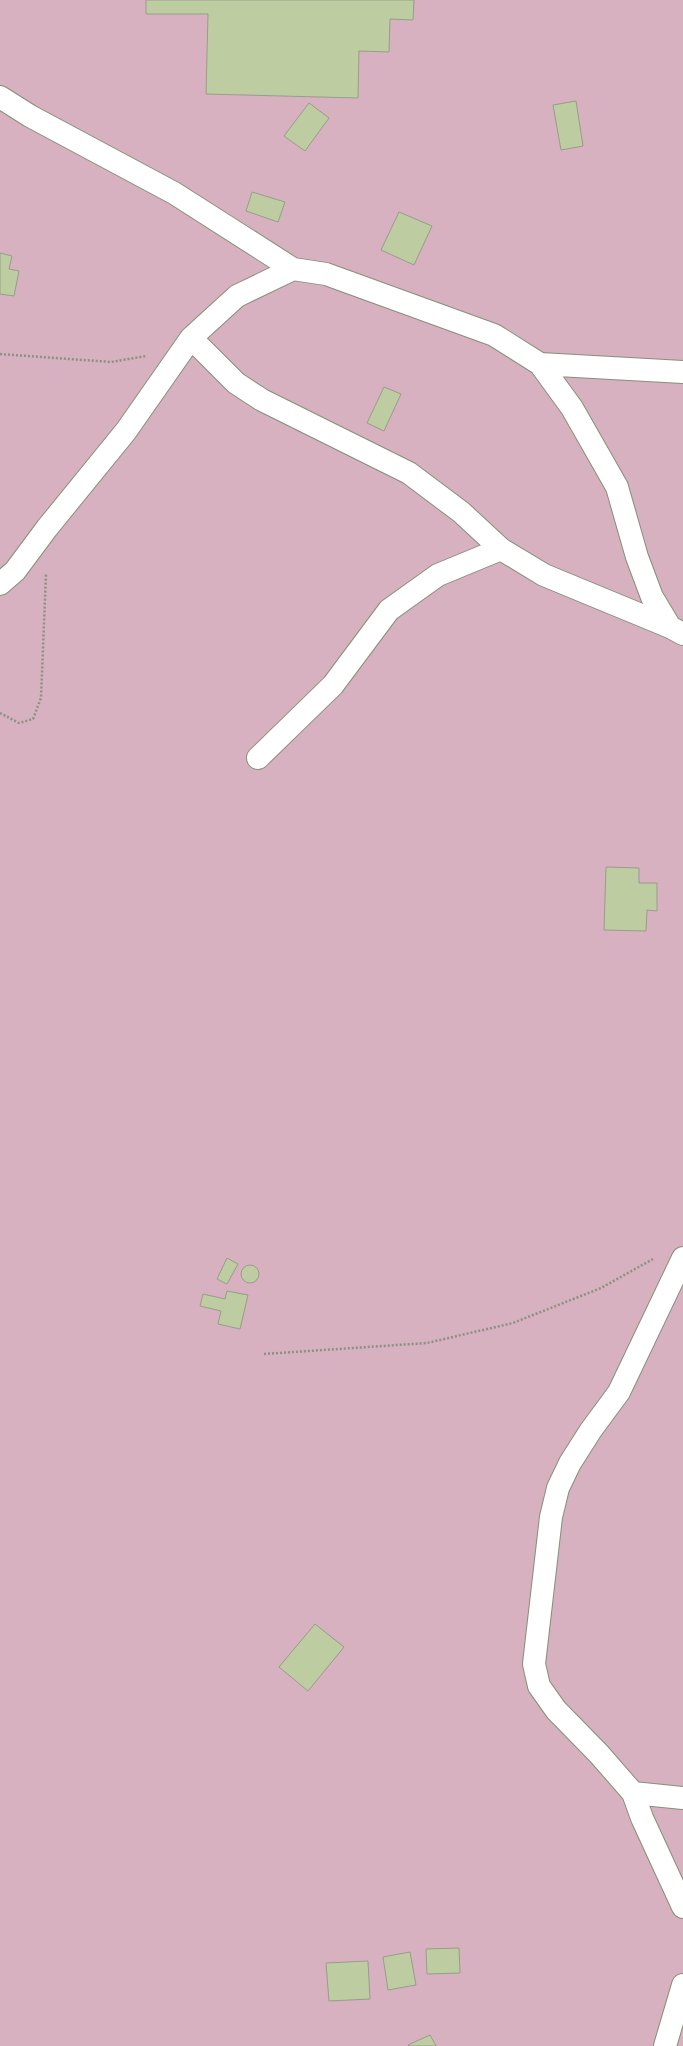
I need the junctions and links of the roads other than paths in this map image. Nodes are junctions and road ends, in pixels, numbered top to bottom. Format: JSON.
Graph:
{"nodes":[{"id":1,"x":0,"y":97,"type":"edge"},
{"id":2,"x":293,"y":269,"type":"junction"},
{"id":3,"x":186,"y":345,"type":"junction"},
{"id":4,"x":540,"y":364,"type":"junction"},
{"id":5,"x":683,"y":372,"type":"edge"},
{"id":6,"x":501,"y":549,"type":"junction"},
{"id":7,"x":0,"y":584,"type":"edge"},
{"id":8,"x":677,"y":630,"type":"edge"},
{"id":9,"x":258,"y":758,"type":"dead end"},
{"id":10,"x":683,"y":1258,"type":"edge"},
{"id":11,"x":633,"y":1793,"type":"junction"},
{"id":12,"x":683,"y":1798,"type":"edge"},
{"id":13,"x":683,"y":1907,"type":"edge"},
{"id":14,"x":683,"y":1985,"type":"edge"},
{"id":15,"x":665,"y":2046,"type":"edge"}],
"edges":[{"from":1,"to":2,"type":"street"},
{"from":2,"to":3,"type":"street"},
{"from":2,"to":4,"type":"street"},
{"from":3,"to":6,"type":"street"},
{"from":3,"to":7,"type":"street"},
{"from":4,"to":5,"type":"street"},
{"from":4,"to":8,"type":"street"},
{"from":6,"to":8,"type":"street"},
{"from":6,"to":9,"type":"street"},
{"from":10,"to":11,"type":"street"},
{"from":11,"to":12,"type":"street"},
{"from":11,"to":13,"type":"street"},
{"from":14,"to":15,"type":"street"}]}
